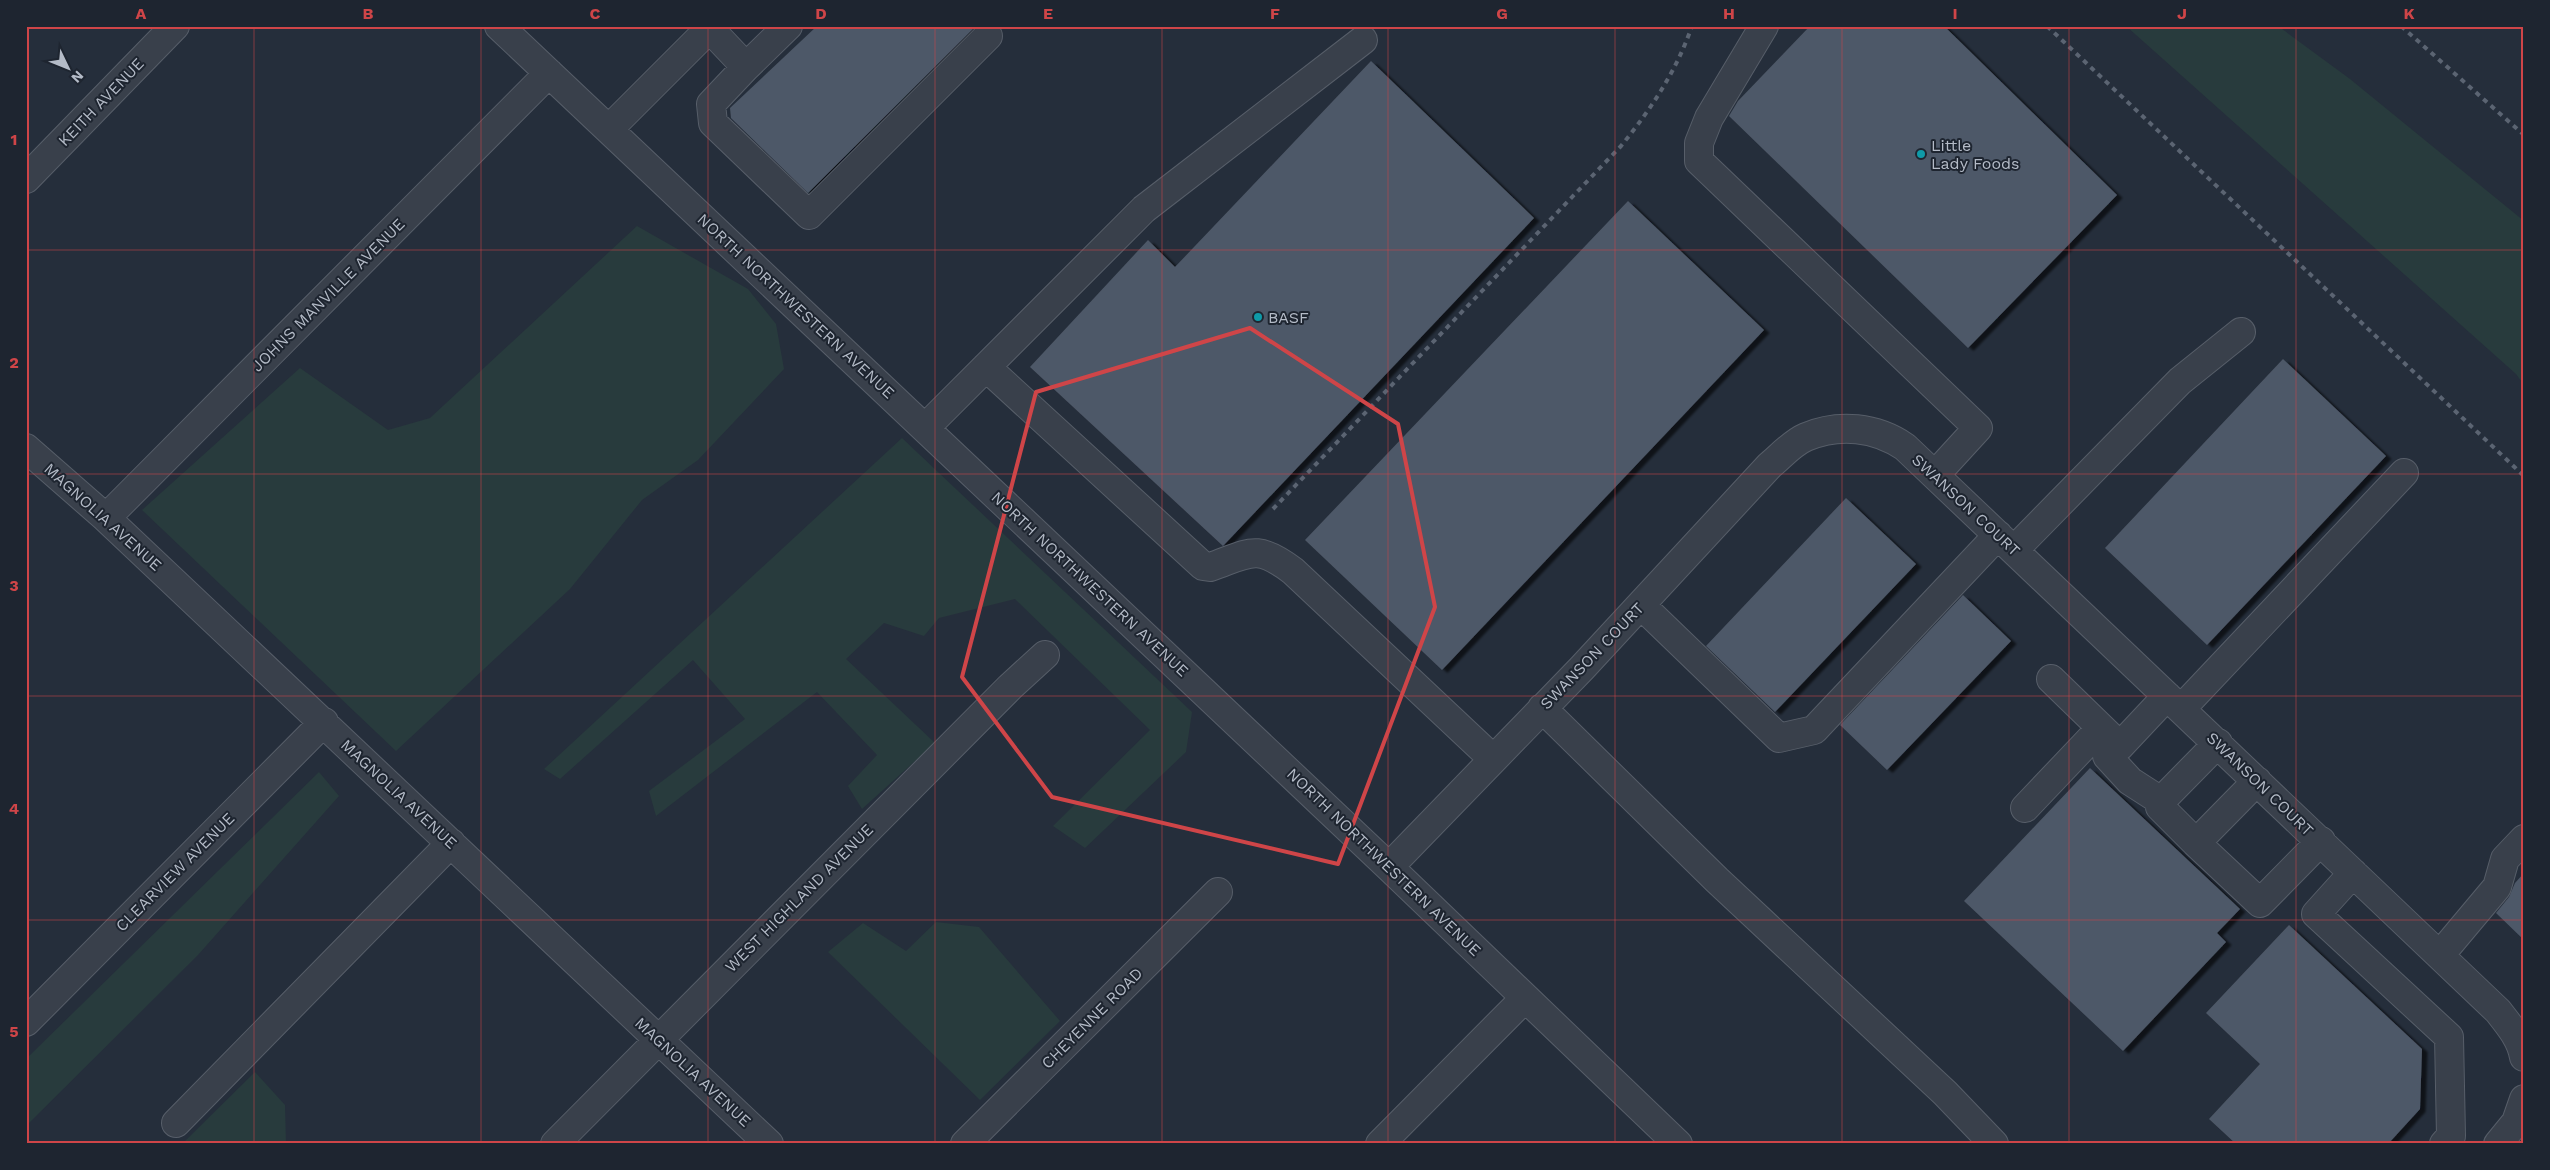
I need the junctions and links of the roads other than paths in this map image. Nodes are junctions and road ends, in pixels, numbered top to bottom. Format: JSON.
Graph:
{"nodes":[{"id":1,"x":175,"y":26,"type":"edge"},
{"id":2,"x":500,"y":26,"type":"edge"},
{"id":3,"x":788,"y":26,"type":"edge"},
{"id":4,"x":1764,"y":26,"type":"edge"},
{"id":5,"x":711,"y":27,"type":"edge"},
{"id":6,"x":988,"y":36,"type":"dead end"},
{"id":7,"x":1363,"y":40,"type":"dead end"},
{"id":8,"x":746,"y":67,"type":"junction"},
{"id":9,"x":549,"y":73,"type":"junction"},
{"id":10,"x":609,"y":129,"type":"junction"},
{"id":11,"x":26,"y":179,"type":"edge"},
{"id":12,"x":2242,"y":332,"type":"dead end"},
{"id":13,"x":986,"y":367,"type":"junction"},
{"id":14,"x":925,"y":428,"type":"junction"},
{"id":15,"x":26,"y":448,"type":"edge"},
{"id":16,"x":2404,"y":472,"type":"dead end"},
{"id":17,"x":1935,"y":475,"type":"junction"},
{"id":18,"x":106,"y":518,"type":"junction"},
{"id":19,"x":2006,"y":542,"type":"junction"},
{"id":20,"x":1641,"y":605,"type":"junction"},
{"id":21,"x":1046,"y":655,"type":"dead end"},
{"id":22,"x":2050,"y":680,"type":"dead end"},
{"id":23,"x":2174,"y":703,"type":"junction"},
{"id":24,"x":1542,"y":708,"type":"junction"},
{"id":25,"x":324,"y":722,"type":"junction"},
{"id":26,"x":2101,"y":728,"type":"junction"},
{"id":27,"x":2218,"y":743,"type":"junction"},
{"id":28,"x":2120,"y":746,"type":"junction"},
{"id":29,"x":1493,"y":759,"type":"junction"},
{"id":30,"x":2257,"y":780,"type":"junction"},
{"id":31,"x":2162,"y":801,"type":"junction"},
{"id":32,"x":2025,"y":808,"type":"dead end"},
{"id":33,"x":2524,"y":839,"type":"edge"},
{"id":34,"x":2321,"y":842,"type":"junction"},
{"id":35,"x":451,"y":843,"type":"junction"},
{"id":36,"x":2196,"y":844,"type":"junction"},
{"id":37,"x":1389,"y":867,"type":"junction"},
{"id":38,"x":2354,"y":873,"type":"junction"},
{"id":39,"x":1218,"y":892,"type":"dead end"},
{"id":40,"x":2440,"y":955,"type":"junction"},
{"id":41,"x":1525,"y":998,"type":"junction"},
{"id":42,"x":26,"y":1022,"type":"edge"},
{"id":43,"x":659,"y":1040,"type":"junction"},
{"id":44,"x":2524,"y":1057,"type":"edge"},
{"id":45,"x":2524,"y":1099,"type":"edge"},
{"id":46,"x":176,"y":1123,"type":"dead end"},
{"id":47,"x":555,"y":1144,"type":"edge"},
{"id":48,"x":768,"y":1144,"type":"edge"},
{"id":49,"x":965,"y":1144,"type":"edge"},
{"id":50,"x":1380,"y":1144,"type":"edge"},
{"id":51,"x":1678,"y":1144,"type":"edge"},
{"id":52,"x":1994,"y":1144,"type":"edge"},
{"id":53,"x":2444,"y":1144,"type":"edge"},
{"id":54,"x":2498,"y":1144,"type":"edge"}],
"edges":[{"from":1,"to":11,"type":"street","name":"KEITH AVENUE"},
{"from":2,"to":9,"type":"street","name":"NORTH NORTHWESTERN AVENUE"},
{"from":3,"to":8,"type":"street"},
{"from":4,"to":17,"type":"street"},
{"from":5,"to":8,"type":"street"},
{"from":5,"to":10,"type":"street"},
{"from":6,"to":8,"type":"street"},
{"from":7,"to":13,"type":"street"},
{"from":9,"to":10,"type":"street","name":"NORTH NORTHWESTERN AVENUE"},
{"from":9,"to":18,"type":"street","name":"JOHNS MANVILLE AVENUE"},
{"from":10,"to":14,"type":"street","name":"NORTH NORTHWESTERN AVENUE"},
{"from":12,"to":19,"type":"street"},
{"from":13,"to":14,"type":"street"},
{"from":13,"to":29,"type":"street"},
{"from":14,"to":37,"type":"street","name":"NORTH NORTHWESTERN AVENUE"},
{"from":15,"to":18,"type":"street","name":"MAGNOLIA AVENUE"},
{"from":16,"to":23,"type":"street"},
{"from":17,"to":19,"type":"street","name":"SWANSON COURT"},
{"from":17,"to":20,"type":"street","name":"SWANSON COURT"},
{"from":18,"to":25,"type":"street","name":"MAGNOLIA AVENUE"},
{"from":19,"to":20,"type":"street"},
{"from":19,"to":23,"type":"street","name":"SWANSON COURT"},
{"from":20,"to":24,"type":"street","name":"SWANSON COURT"},
{"from":21,"to":43,"type":"street","name":"WEST HIGHLAND AVENUE"},
{"from":22,"to":26,"type":"street"},
{"from":23,"to":27,"type":"street","name":"SWANSON COURT"},
{"from":23,"to":28,"type":"street"},
{"from":24,"to":29,"type":"street","name":"SWANSON COURT"},
{"from":24,"to":52,"type":"street"},
{"from":25,"to":35,"type":"street","name":"MAGNOLIA AVENUE"},
{"from":25,"to":42,"type":"street","name":"CLEARVIEW AVENUE"},
{"from":26,"to":28,"type":"street"},
{"from":26,"to":32,"type":"street"},
{"from":27,"to":30,"type":"street","name":"SWANSON COURT"},
{"from":27,"to":31,"type":"street"},
{"from":28,"to":31,"type":"street"},
{"from":29,"to":37,"type":"street","name":"SWANSON COURT"},
{"from":30,"to":34,"type":"street","name":"SWANSON COURT"},
{"from":30,"to":36,"type":"street"},
{"from":31,"to":36,"type":"street"},
{"from":33,"to":40,"type":"street"},
{"from":34,"to":36,"type":"street"},
{"from":34,"to":38,"type":"street","name":"SWANSON COURT"},
{"from":35,"to":43,"type":"street","name":"MAGNOLIA AVENUE"},
{"from":35,"to":46,"type":"street"},
{"from":37,"to":41,"type":"street","name":"NORTH NORTHWESTERN AVENUE"},
{"from":38,"to":40,"type":"street","name":"SWANSON COURT"},
{"from":38,"to":53,"type":"street"},
{"from":39,"to":49,"type":"street","name":"CHEYENNE ROAD"},
{"from":40,"to":44,"type":"street","name":"SWANSON COURT"},
{"from":41,"to":50,"type":"street"},
{"from":41,"to":51,"type":"street","name":"NORTH NORTHWESTERN AVENUE"},
{"from":43,"to":47,"type":"street","name":"WEST HIGHLAND AVENUE"},
{"from":43,"to":48,"type":"street","name":"MAGNOLIA AVENUE"},
{"from":45,"to":54,"type":"street"}]}
